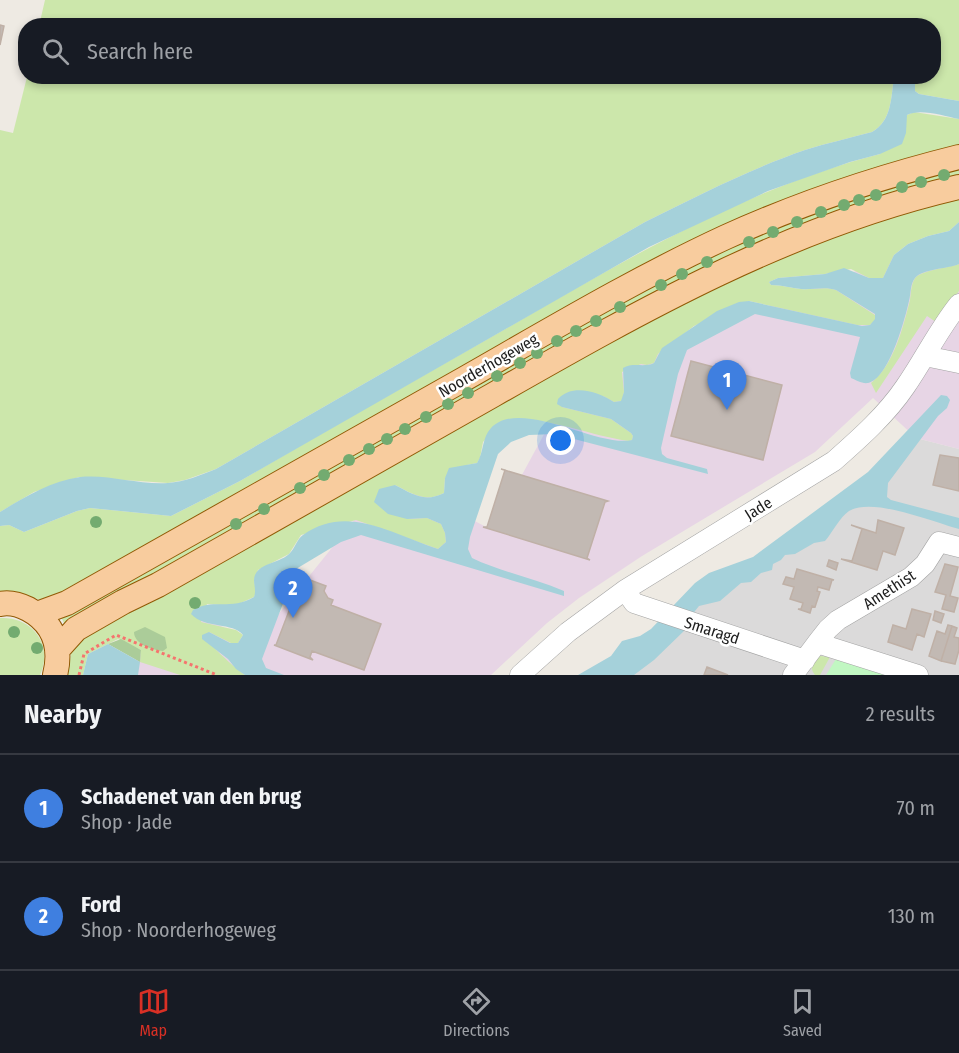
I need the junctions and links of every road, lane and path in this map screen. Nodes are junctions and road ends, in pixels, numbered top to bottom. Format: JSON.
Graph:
{"nodes":[{"id":1,"x":959,"y":157,"type":"edge"},
{"id":2,"x":959,"y":187,"type":"edge"},
{"id":3,"x":959,"y":304,"type":"edge"},
{"id":4,"x":925,"y":356,"type":"junction"},
{"id":5,"x":959,"y":363,"type":"edge"},
{"id":6,"x":959,"y":547,"type":"edge"},
{"id":7,"x":625,"y":590,"type":"junction"},
{"id":8,"x":0,"y":604,"type":"edge"},
{"id":9,"x":37,"y":614,"type":"junction"},
{"id":10,"x":817,"y":643,"type":"junction"},
{"id":11,"x":58,"y":649,"type":"junction"},
{"id":12,"x":796,"y":671,"type":"edge"},
{"id":13,"x":55,"y":675,"type":"edge"},
{"id":14,"x":79,"y":675,"type":"edge"},
{"id":15,"x":217,"y":675,"type":"edge"},
{"id":16,"x":520,"y":675,"type":"edge"},
{"id":17,"x":918,"y":675,"type":"edge"}],
"edges":[{"from":1,"to":9,"type":"main road","name":"Noorderhogeweg"},
{"from":2,"to":11,"type":"main road","name":"Noorderhogeweg"},
{"from":3,"to":4,"type":"street","name":"Jade"},
{"from":4,"to":5,"type":"street"},
{"from":4,"to":7,"type":"street","name":"Jade"},
{"from":6,"to":10,"type":"street","name":"Amethist"},
{"from":7,"to":12,"type":"street","name":"Smaragd"},
{"from":7,"to":16,"type":"street","name":"Jade"},
{"from":8,"to":9,"type":"main road"},
{"from":9,"to":11,"type":"main road"},
{"from":10,"to":12,"type":"street","name":"Smaragd"},
{"from":10,"to":17,"type":"street"},
{"from":11,"to":13,"type":"main road"},
{"from":14,"to":15,"type":"path"}]}
